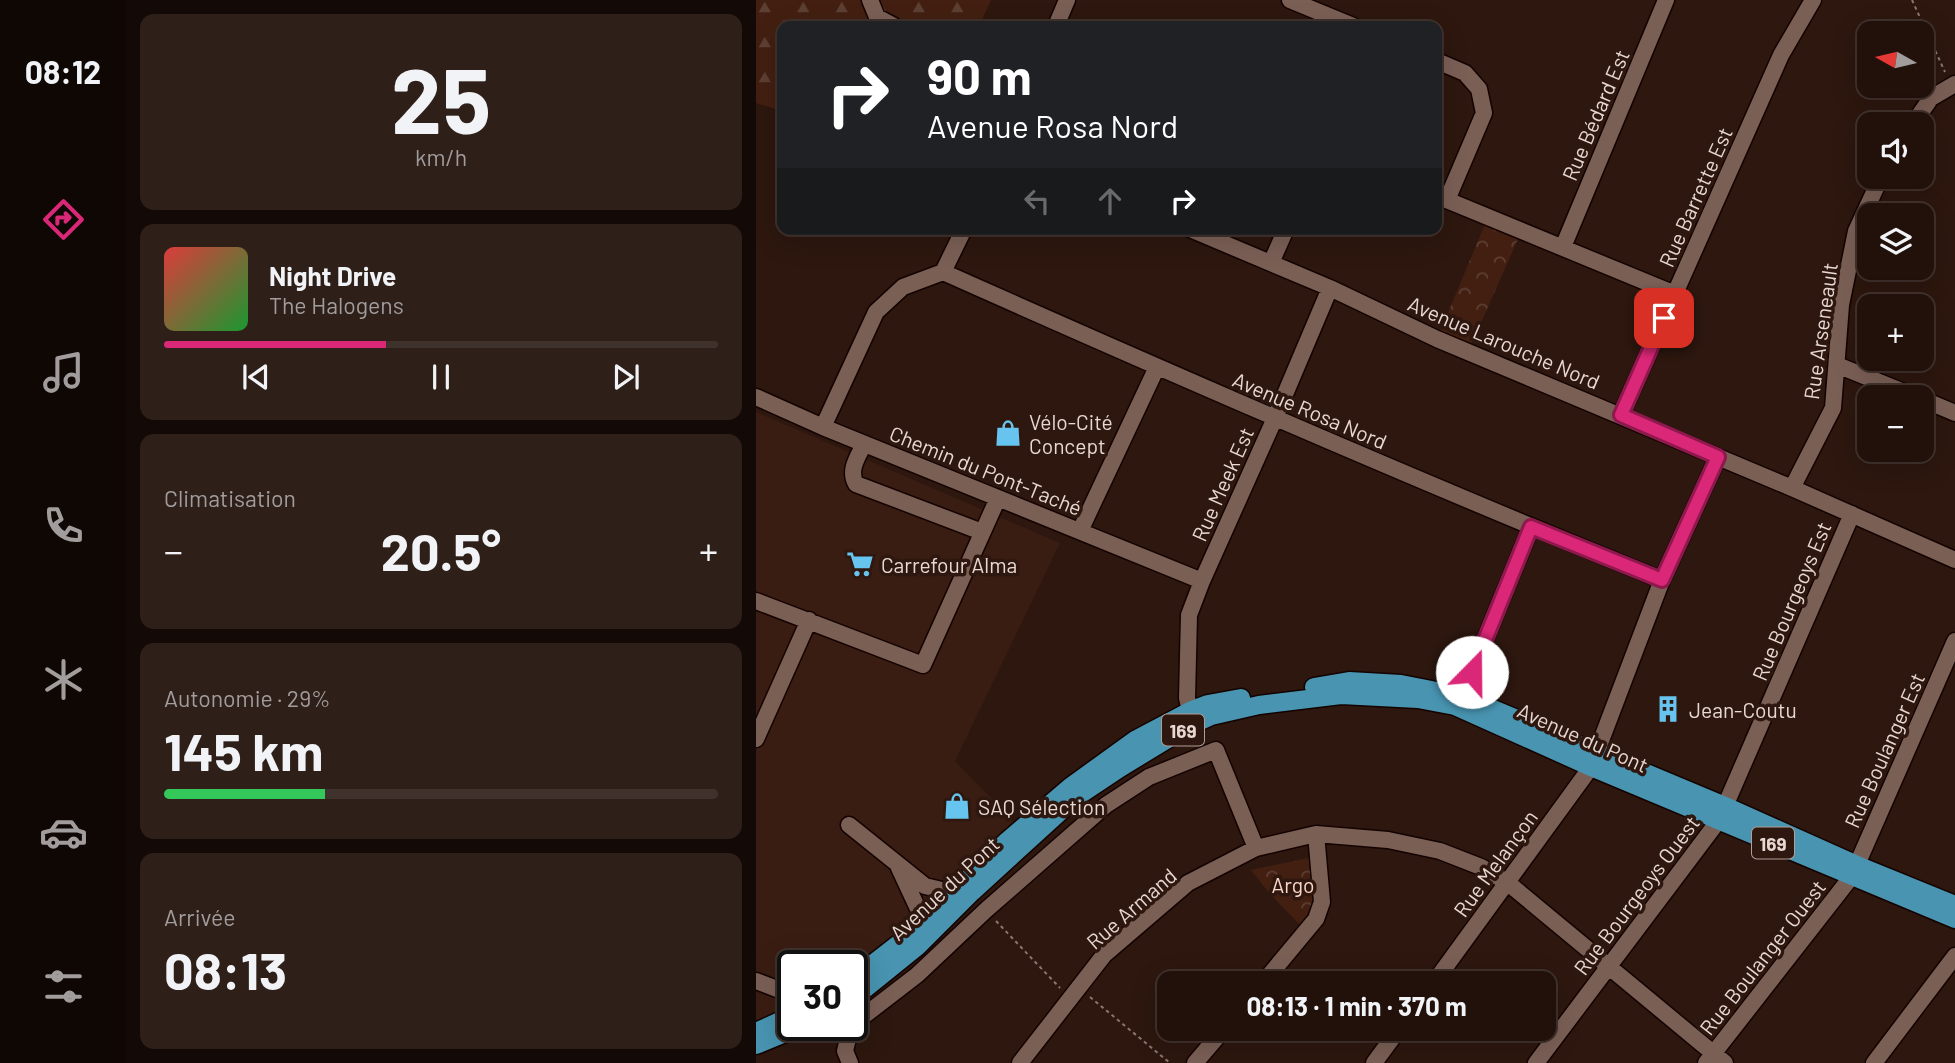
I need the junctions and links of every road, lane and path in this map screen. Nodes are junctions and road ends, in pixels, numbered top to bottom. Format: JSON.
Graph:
{"nodes":[{"id":1,"x":870,"y":0,"type":"edge"},
{"id":2,"x":1067,"y":0,"type":"edge"},
{"id":3,"x":1290,"y":0,"type":"edge"},
{"id":4,"x":1666,"y":0,"type":"edge"},
{"id":5,"x":1813,"y":0,"type":"edge"},
{"id":6,"x":1912,"y":0,"type":"edge"},
{"id":7,"x":885,"y":21,"type":"edge"},
{"id":8,"x":1058,"y":21,"type":"edge"},
{"id":9,"x":1341,"y":21,"type":"edge"},
{"id":10,"x":1442,"y":63,"type":"edge"},
{"id":11,"x":1953,"y":85,"type":"edge"},
{"id":12,"x":1921,"y":112,"type":"edge"},
{"id":13,"x":1875,"y":189,"type":"edge"},
{"id":14,"x":1442,"y":198,"type":"edge"},
{"id":15,"x":961,"y":235,"type":"edge"},
{"id":16,"x":1204,"y":235,"type":"edge"},
{"id":17,"x":1283,"y":235,"type":"edge"},
{"id":18,"x":1563,"y":247,"type":"junction"},
{"id":19,"x":1271,"y":263,"type":"junction"},
{"id":20,"x":943,"y":272,"type":"junction"},
{"id":21,"x":1331,"y":288,"type":"junction"},
{"id":22,"x":1675,"y":294,"type":"junction"},
{"id":23,"x":1837,"y":365,"type":"junction"},
{"id":24,"x":1157,"y":367,"type":"junction"},
{"id":25,"x":1886,"y":385,"type":"edge"},
{"id":26,"x":756,"y":397,"type":"edge"},
{"id":27,"x":1934,"y":404,"type":"edge"},
{"id":28,"x":1955,"y":413,"type":"edge"},
{"id":29,"x":1621,"y":415,"type":"junction"},
{"id":30,"x":1275,"y":418,"type":"junction"},
{"id":31,"x":823,"y":427,"type":"junction"},
{"id":32,"x":864,"y":444,"type":"junction"},
{"id":33,"x":1718,"y":457,"type":"junction"},
{"id":34,"x":1792,"y":488,"type":"junction"},
{"id":35,"x":998,"y":498,"type":"junction"},
{"id":36,"x":1852,"y":514,"type":"junction"},
{"id":37,"x":1531,"y":527,"type":"junction"},
{"id":38,"x":1080,"y":531,"type":"junction"},
{"id":39,"x":982,"y":532,"type":"junction"},
{"id":40,"x":1955,"y":560,"type":"edge"},
{"id":41,"x":1202,"y":580,"type":"junction"},
{"id":42,"x":1662,"y":580,"type":"junction"},
{"id":43,"x":756,"y":601,"type":"edge"},
{"id":44,"x":809,"y":620,"type":"junction"},
{"id":45,"x":1955,"y":641,"type":"edge"},
{"id":46,"x":1459,"y":701,"type":"junction"},
{"id":47,"x":1190,"y":719,"type":"junction"},
{"id":48,"x":756,"y":739,"type":"edge"},
{"id":49,"x":1594,"y":760,"type":"junction"},
{"id":50,"x":1722,"y":813,"type":"junction"},
{"id":51,"x":849,"y":825,"type":"dead end"},
{"id":52,"x":1316,"y":834,"type":"junction"},
{"id":53,"x":1256,"y":848,"type":"junction"},
{"id":54,"x":896,"y":862,"type":"junction"},
{"id":55,"x":1854,"y":870,"type":"junction"},
{"id":56,"x":1508,"y":883,"type":"junction"},
{"id":57,"x":954,"y":893,"type":"junction"},
{"id":58,"x":1955,"y":905,"type":"edge"},
{"id":59,"x":986,"y":910,"type":"junction"},
{"id":60,"x":1955,"y":919,"type":"edge"},
{"id":61,"x":918,"y":927,"type":"junction"},
{"id":62,"x":1955,"y":956,"type":"edge"},
{"id":63,"x":1609,"y":966,"type":"junction"},
{"id":64,"x":868,"y":967,"type":"edge"},
{"id":65,"x":1273,"y":971,"type":"edge"},
{"id":66,"x":1443,"y":971,"type":"edge"},
{"id":67,"x":756,"y":981,"type":"edge"},
{"id":68,"x":868,"y":986,"type":"edge"},
{"id":69,"x":777,"y":989,"type":"dead end"},
{"id":70,"x":1075,"y":993,"type":"junction"},
{"id":71,"x":868,"y":1013,"type":"edge"},
{"id":72,"x":777,"y":1022,"type":"edge"},
{"id":73,"x":756,"y":1032,"type":"edge"},
{"id":74,"x":777,"y":1036,"type":"edge"},
{"id":75,"x":848,"y":1041,"type":"edge"},
{"id":76,"x":1214,"y":1041,"type":"edge"},
{"id":77,"x":1390,"y":1041,"type":"edge"},
{"id":78,"x":756,"y":1045,"type":"edge"},
{"id":79,"x":1715,"y":1060,"type":"edge"},
{"id":80,"x":850,"y":1063,"type":"edge"},
{"id":81,"x":1020,"y":1063,"type":"edge"},
{"id":82,"x":1170,"y":1063,"type":"edge"},
{"id":83,"x":1195,"y":1063,"type":"edge"},
{"id":84,"x":1374,"y":1063,"type":"edge"},
{"id":85,"x":1536,"y":1063,"type":"edge"},
{"id":86,"x":1874,"y":1063,"type":"edge"}],
"edges":[{"from":1,"to":7,"type":"street"},
{"from":2,"to":8,"type":"street"},
{"from":3,"to":9,"type":"street"},
{"from":4,"to":18,"type":"street","name":"Rue Bédard Est"},
{"from":5,"to":22,"type":"street","name":"Rue Barrette Est"},
{"from":6,"to":11,"type":"path"},
{"from":10,"to":14,"type":"street"},
{"from":11,"to":12,"type":"street"},
{"from":13,"to":23,"type":"street","name":"Rue Arseneault"},
{"from":14,"to":18,"type":"street"},
{"from":15,"to":20,"type":"street"},
{"from":16,"to":19,"type":"street","name":"Avenue Larouche Nord"},
{"from":17,"to":19,"type":"street"},
{"from":18,"to":22,"type":"street"},
{"from":19,"to":21,"type":"street","name":"Avenue Larouche Nord"},
{"from":20,"to":24,"type":"street","name":"Avenue Rosa Nord"},
{"from":20,"to":31,"type":"street"},
{"from":21,"to":29,"type":"street","name":"Avenue Larouche Nord"},
{"from":21,"to":30,"type":"street","name":"Rue Meek Est"},
{"from":22,"to":29,"type":"street","name":"Rue Barrette Est"},
{"from":23,"to":25,"type":"street"},
{"from":23,"to":34,"type":"street","name":"Rue Arseneault"},
{"from":24,"to":30,"type":"street","name":"Avenue Rosa Nord"},
{"from":24,"to":38,"type":"street"},
{"from":26,"to":31,"type":"street","name":"Chemin du Pont-Taché"},
{"from":27,"to":28,"type":"street"},
{"from":29,"to":33,"type":"street","name":"Avenue Larouche Nord"},
{"from":30,"to":37,"type":"street","name":"Avenue Rosa Nord"},
{"from":30,"to":41,"type":"street","name":"Rue Meek Est"},
{"from":31,"to":32,"type":"street","name":"Chemin du Pont-Taché"},
{"from":32,"to":35,"type":"street","name":"Chemin du Pont-Taché"},
{"from":32,"to":39,"type":"street"},
{"from":33,"to":34,"type":"street","name":"Avenue Larouche Nord"},
{"from":33,"to":42,"type":"street","name":"Rue Melançon"},
{"from":34,"to":36,"type":"street","name":"Avenue Larouche Nord"},
{"from":35,"to":38,"type":"street","name":"Chemin du Pont-Taché"},
{"from":35,"to":39,"type":"street"},
{"from":36,"to":40,"type":"street","name":"Avenue Larouche Nord"},
{"from":36,"to":50,"type":"street","name":"Rue Bourgeoys Est"},
{"from":37,"to":42,"type":"street","name":"Avenue Rosa Nord"},
{"from":37,"to":46,"type":"street"},
{"from":38,"to":41,"type":"street","name":"Chemin du Pont-Taché"},
{"from":39,"to":44,"type":"street"},
{"from":41,"to":47,"type":"street","name":"Rue Meek Est"},
{"from":42,"to":49,"type":"street","name":"Rue Melançon"},
{"from":43,"to":44,"type":"street"},
{"from":44,"to":48,"type":"street"},
{"from":45,"to":55,"type":"street","name":"Rue Boulanger Est"},
{"from":46,"to":47,"type":"main road","name":"Avenue du Pont","number":"169"},
{"from":46,"to":49,"type":"main road","name":"Avenue du Pont","number":"169"},
{"from":47,"to":57,"type":"main road","name":"Avenue du Pont"},
{"from":47,"to":68,"type":"main road","name":"Avenue du Pont","number":"169"},
{"from":49,"to":50,"type":"main road","name":"Avenue du Pont","number":"169"},
{"from":49,"to":56,"type":"street","name":"Rue Melançon"},
{"from":50,"to":55,"type":"main road","name":"Avenue du Pont","number":"169"},
{"from":50,"to":63,"type":"street","name":"Rue Bourgeoys Ouest"},
{"from":51,"to":54,"type":"street"},
{"from":52,"to":53,"type":"street","name":"Rue Armand"},
{"from":52,"to":56,"type":"street","name":"Rue Armand"},
{"from":52,"to":65,"type":"street"},
{"from":53,"to":59,"type":"street"},
{"from":53,"to":70,"type":"street","name":"Rue Armand"},
{"from":54,"to":57,"type":"street"},
{"from":54,"to":61,"type":"street"},
{"from":55,"to":58,"type":"main road","name":"Avenue du Pont"},
{"from":55,"to":60,"type":"main road","name":"Avenue du Pont","number":"169"},
{"from":55,"to":79,"type":"street","name":"Rue Boulanger Ouest"},
{"from":56,"to":63,"type":"street","name":"Rue Armand"},
{"from":56,"to":66,"type":"street","name":"Rue Melançon"},
{"from":57,"to":61,"type":"main road","name":"Avenue du Pont"},
{"from":59,"to":70,"type":"path"},
{"from":59,"to":71,"type":"street"},
{"from":61,"to":64,"type":"main road","name":"Avenue du Pont"},
{"from":62,"to":86,"type":"street"},
{"from":63,"to":79,"type":"street","name":"Rue Armand"},
{"from":63,"to":85,"type":"street","name":"Rue Bourgeoys Ouest"},
{"from":67,"to":69,"type":"street"},
{"from":70,"to":81,"type":"street","name":"Rue Armand"},
{"from":70,"to":82,"type":"path"},
{"from":72,"to":73,"type":"main road"},
{"from":74,"to":78,"type":"main road"},
{"from":75,"to":80,"type":"street"},
{"from":76,"to":83,"type":"street"},
{"from":77,"to":84,"type":"street"}]}
